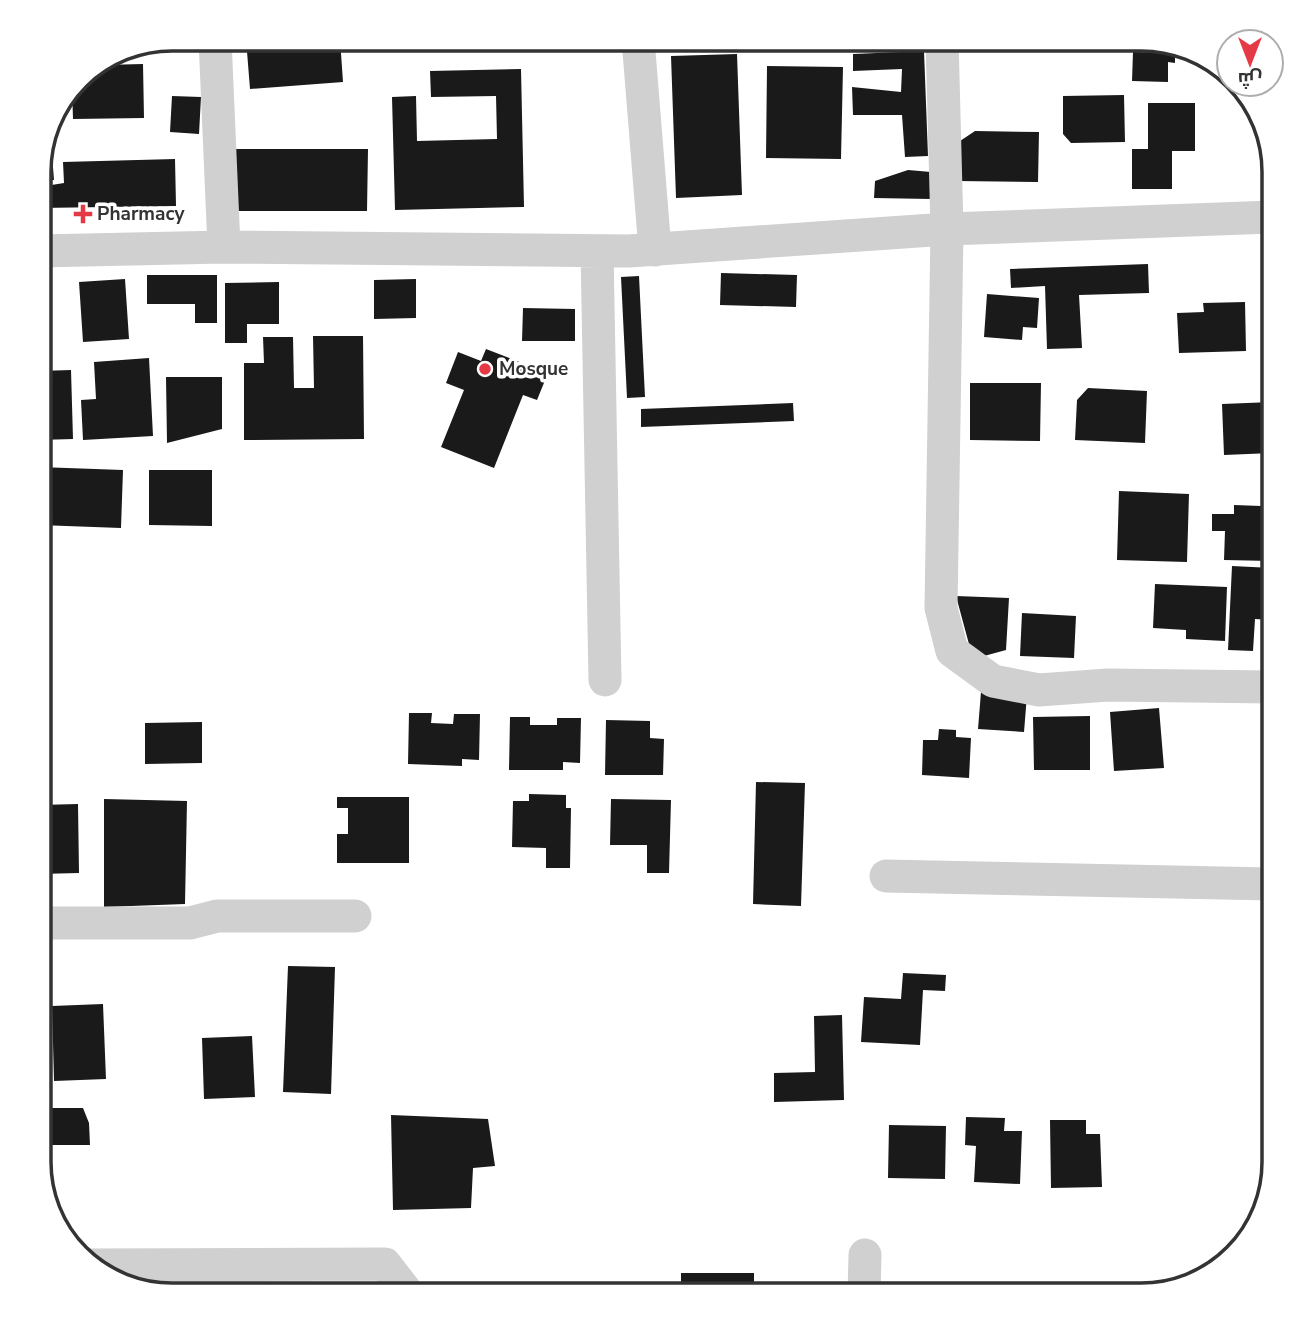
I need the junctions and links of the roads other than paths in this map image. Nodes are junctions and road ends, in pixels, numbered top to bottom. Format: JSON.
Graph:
{"nodes":[{"id":1,"x":216,"y":51,"type":"edge"},
{"id":2,"x":639,"y":51,"type":"edge"},
{"id":3,"x":942,"y":51,"type":"edge"},
{"id":4,"x":1262,"y":217,"type":"edge"},
{"id":5,"x":947,"y":229,"type":"junction"},
{"id":6,"x":225,"y":247,"type":"junction"},
{"id":7,"x":654,"y":250,"type":"junction"},
{"id":8,"x":51,"y":251,"type":"edge"},
{"id":9,"x":597,"y":251,"type":"junction"},
{"id":10,"x":605,"y":680,"type":"dead end"},
{"id":11,"x":1262,"y":687,"type":"edge"},
{"id":12,"x":886,"y":876,"type":"dead end"},
{"id":13,"x":1262,"y":884,"type":"edge"},
{"id":14,"x":355,"y":916,"type":"dead end"},
{"id":15,"x":51,"y":923,"type":"edge"},
{"id":16,"x":865,"y":1255,"type":"dead end"},
{"id":17,"x":109,"y":1265,"type":"edge"},
{"id":18,"x":399,"y":1283,"type":"edge"},
{"id":19,"x":864,"y":1283,"type":"edge"}],
"edges":[{"from":1,"to":6,"type":"street"},
{"from":2,"to":7,"type":"street"},
{"from":3,"to":5,"type":"street"},
{"from":4,"to":5,"type":"street"},
{"from":5,"to":7,"type":"street"},
{"from":5,"to":11,"type":"street"},
{"from":6,"to":8,"type":"street"},
{"from":6,"to":9,"type":"street"},
{"from":7,"to":9,"type":"street"},
{"from":9,"to":10,"type":"street"},
{"from":12,"to":13,"type":"street"},
{"from":14,"to":15,"type":"street"},
{"from":16,"to":19,"type":"street"},
{"from":17,"to":18,"type":"street"}]}
